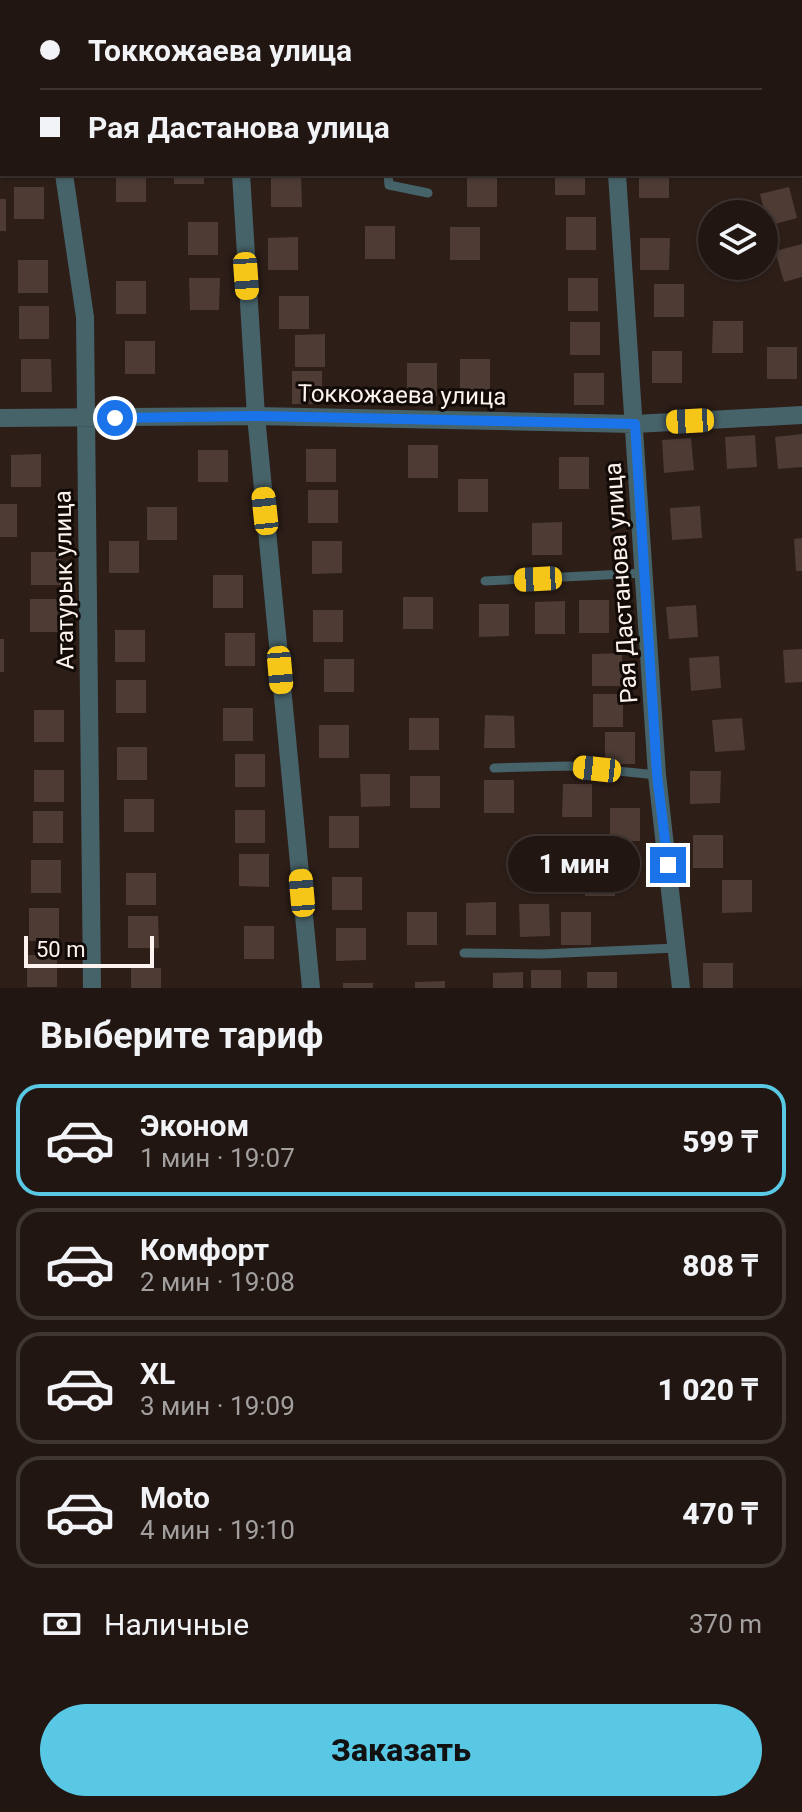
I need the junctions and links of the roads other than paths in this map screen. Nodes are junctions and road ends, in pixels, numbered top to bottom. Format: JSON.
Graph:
{"nodes":[{"id":1,"x":64,"y":176,"type":"edge"},
{"id":2,"x":241,"y":176,"type":"edge"},
{"id":3,"x":388,"y":176,"type":"edge"},
{"id":4,"x":617,"y":176,"type":"edge"},
{"id":5,"x":428,"y":193,"type":"dead end"},
{"id":6,"x":802,"y":415,"type":"edge"},
{"id":7,"x":256,"y":416,"type":"junction"},
{"id":8,"x":0,"y":418,"type":"edge"},
{"id":9,"x":86,"y":418,"type":"junction"},
{"id":10,"x":635,"y":424,"type":"junction"},
{"id":11,"x":645,"y":573,"type":"junction"},
{"id":12,"x":485,"y":581,"type":"dead end"},
{"id":13,"x":494,"y":768,"type":"dead end"},
{"id":14,"x":657,"y":775,"type":"junction"},
{"id":15,"x":676,"y":948,"type":"junction"},
{"id":16,"x":464,"y":953,"type":"dead end"},
{"id":17,"x":92,"y":988,"type":"edge"},
{"id":18,"x":311,"y":988,"type":"edge"},
{"id":19,"x":681,"y":988,"type":"edge"}],
"edges":[{"from":1,"to":9,"type":"street","name":"Ататурык улица"},
{"from":2,"to":7,"type":"street"},
{"from":3,"to":5,"type":"lane"},
{"from":4,"to":10,"type":"street","name":"Рая Дастанова улица"},
{"from":6,"to":10,"type":"street","name":"Токкожаева улица"},
{"from":7,"to":9,"type":"street","name":"Токкожаева улица"},
{"from":7,"to":10,"type":"street","name":"Токкожаева улица"},
{"from":7,"to":18,"type":"street"},
{"from":8,"to":9,"type":"street","name":"Токкожаева улица"},
{"from":9,"to":17,"type":"street","name":"Ататурык улица"},
{"from":10,"to":11,"type":"street","name":"Рая Дастанова улица"},
{"from":11,"to":12,"type":"lane"},
{"from":11,"to":14,"type":"street","name":"Рая Дастанова улица"},
{"from":13,"to":14,"type":"lane"},
{"from":14,"to":15,"type":"street","name":"Рая Дастанова улица"},
{"from":15,"to":16,"type":"lane"},
{"from":15,"to":19,"type":"street","name":"Рая Дастанова улица"}]}
